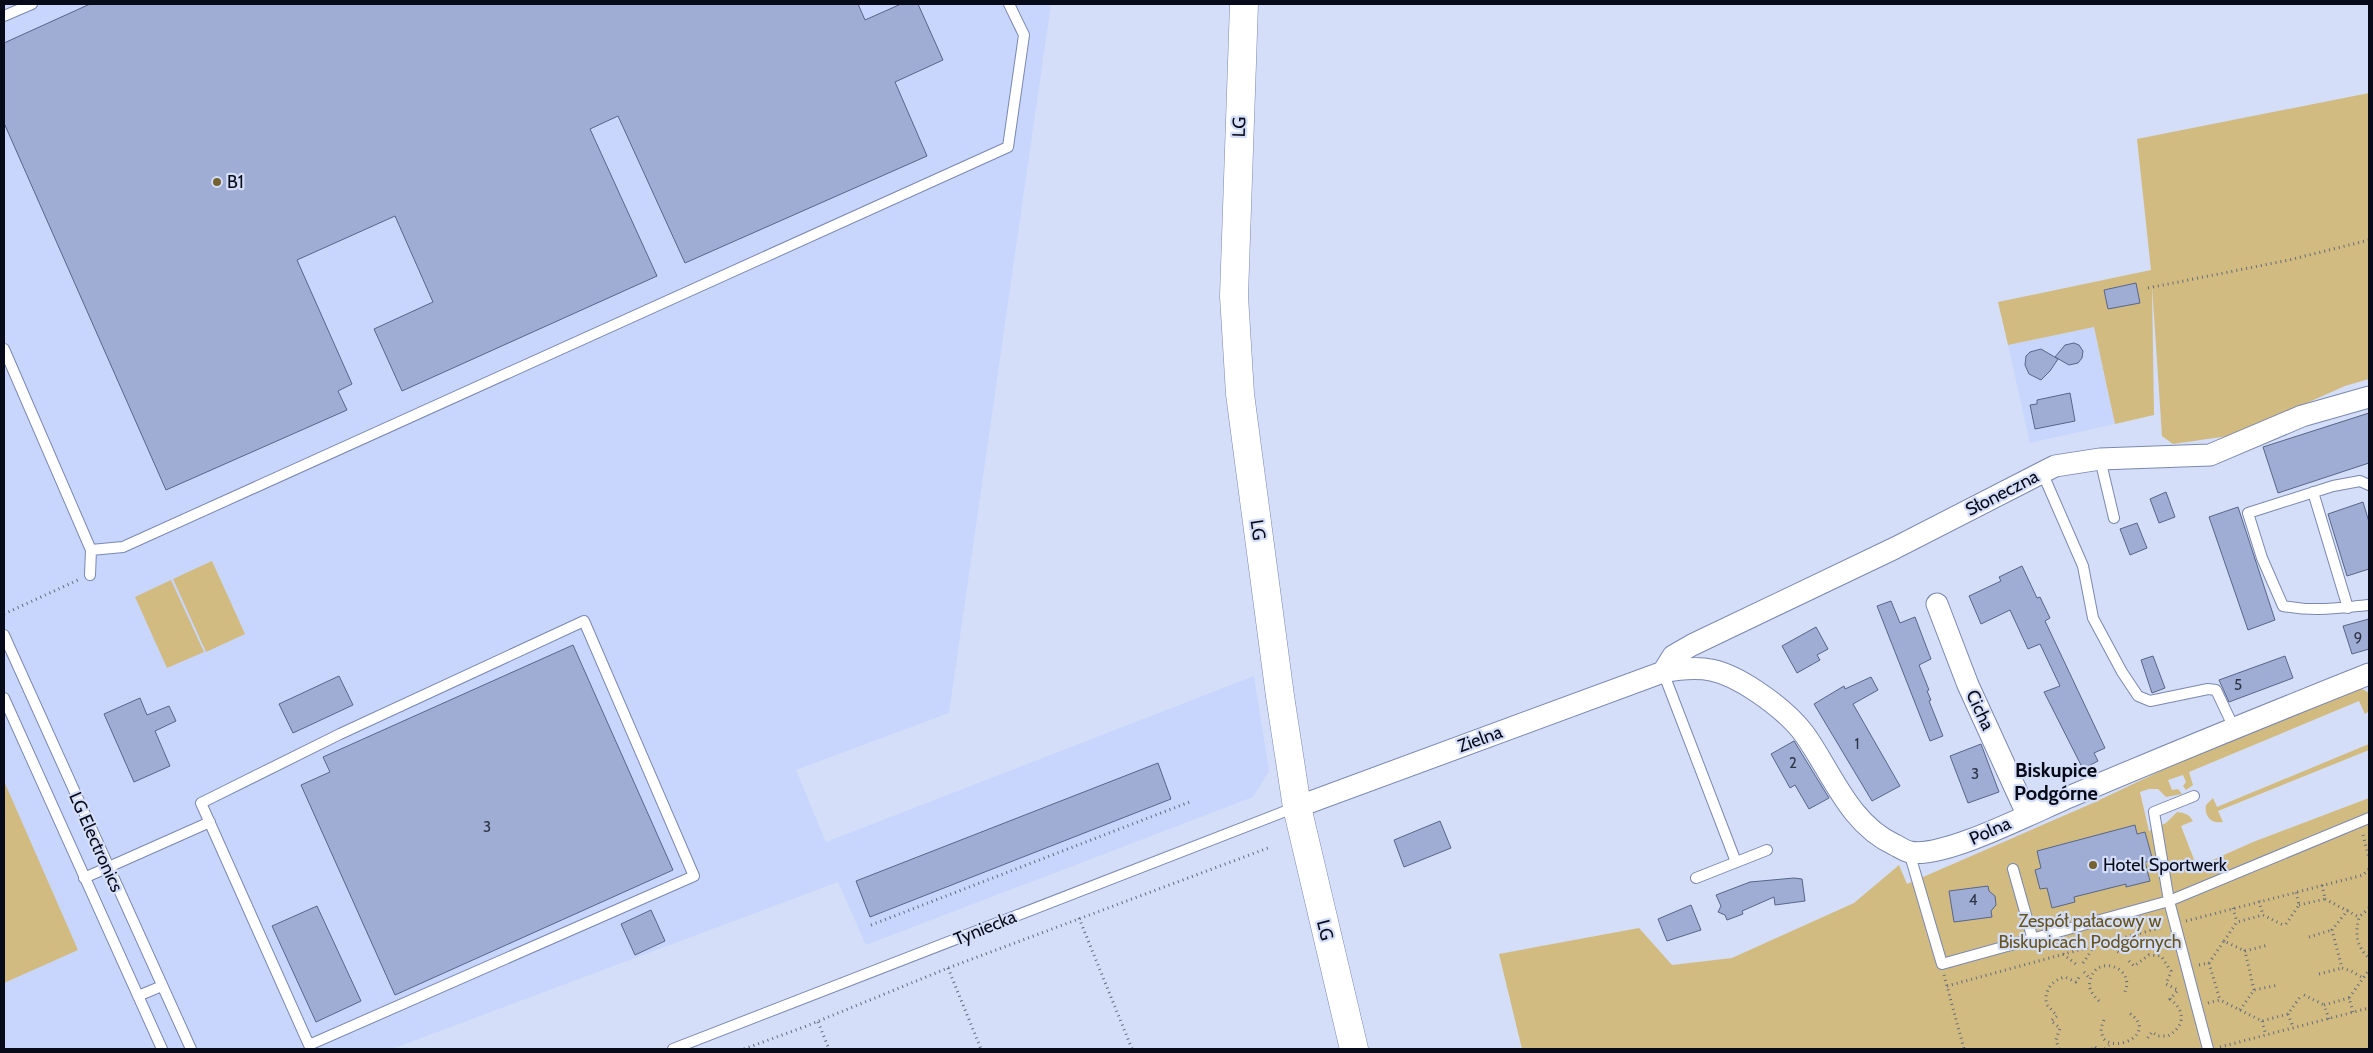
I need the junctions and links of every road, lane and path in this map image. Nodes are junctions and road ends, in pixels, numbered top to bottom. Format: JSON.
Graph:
{"nodes":[{"id":1,"x":32,"y":4,"type":"edge"},
{"id":2,"x":1009,"y":4,"type":"edge"},
{"id":3,"x":1244,"y":4,"type":"edge"},
{"id":4,"x":4,"y":16,"type":"edge"},
{"id":5,"x":2369,"y":240,"type":"edge"},
{"id":6,"x":2148,"y":288,"type":"dead end"},
{"id":7,"x":4,"y":349,"type":"edge"},
{"id":8,"x":2369,"y":397,"type":"edge"},
{"id":9,"x":2100,"y":459,"type":"junction"},
{"id":10,"x":2042,"y":472,"type":"junction"},
{"id":11,"x":2369,"y":485,"type":"edge"},
{"id":12,"x":2314,"y":492,"type":"junction"},
{"id":13,"x":2114,"y":518,"type":"dead end"},
{"id":14,"x":91,"y":550,"type":"junction"},
{"id":15,"x":90,"y":575,"type":"joint"},
{"id":16,"x":1937,"y":604,"type":"dead end"},
{"id":17,"x":2369,"y":604,"type":"edge"},
{"id":18,"x":2348,"y":608,"type":"junction"},
{"id":19,"x":4,"y":614,"type":"edge"},
{"id":20,"x":4,"y":635,"type":"edge"},
{"id":21,"x":1663,"y":672,"type":"junction"},
{"id":22,"x":2369,"y":674,"type":"edge"},
{"id":23,"x":4,"y":698,"type":"edge"},
{"id":24,"x":2234,"y":728,"type":"junction"},
{"id":25,"x":2194,"y":796,"type":"dead end"},
{"id":26,"x":1192,"y":801,"type":"dead end"},
{"id":27,"x":1297,"y":807,"type":"junction"},
{"id":28,"x":2027,"y":814,"type":"junction"},
{"id":29,"x":2365,"y":820,"type":"edge"},
{"id":30,"x":210,"y":822,"type":"junction"},
{"id":31,"x":1268,"y":848,"type":"dead end"},
{"id":32,"x":1767,"y":850,"type":"dead end"},
{"id":33,"x":1909,"y":852,"type":"junction"},
{"id":34,"x":2369,"y":858,"type":"edge"},
{"id":35,"x":1736,"y":862,"type":"junction"},
{"id":36,"x":108,"y":868,"type":"junction"},
{"id":37,"x":2369,"y":868,"type":"edge"},
{"id":38,"x":2013,"y":869,"type":"dead end"},
{"id":39,"x":84,"y":878,"type":"junction"},
{"id":40,"x":1696,"y":878,"type":"dead end"},
{"id":41,"x":2322,"y":885,"type":"junction"},
{"id":42,"x":2296,"y":892,"type":"junction"},
{"id":43,"x":2325,"y":900,"type":"junction"},
{"id":44,"x":2169,"y":901,"type":"junction"},
{"id":45,"x":2259,"y":901,"type":"junction"},
{"id":46,"x":2299,"y":906,"type":"junction"},
{"id":47,"x":2233,"y":908,"type":"junction"},
{"id":48,"x":2369,"y":908,"type":"edge"},
{"id":49,"x":2348,"y":910,"type":"junction"},
{"id":50,"x":2263,"y":915,"type":"junction"},
{"id":51,"x":2359,"y":917,"type":"junction"},
{"id":52,"x":1079,"y":918,"type":"junction"},
{"id":53,"x":2237,"y":922,"type":"junction"},
{"id":54,"x":2175,"y":924,"type":"junction"},
{"id":55,"x":872,"y":925,"type":"dead end"},
{"id":56,"x":2332,"y":930,"type":"junction"},
{"id":57,"x":2139,"y":933,"type":"junction"},
{"id":58,"x":2309,"y":937,"type":"dead end"},
{"id":59,"x":2033,"y":940,"type":"junction"},
{"id":60,"x":2224,"y":941,"type":"junction"},
{"id":61,"x":2106,"y":942,"type":"junction"},
{"id":62,"x":2095,"y":945,"type":"junction"},
{"id":63,"x":2268,"y":945,"type":"dead end"},
{"id":64,"x":2126,"y":951,"type":"dead end"},
{"id":65,"x":2244,"y":951,"type":"junction"},
{"id":66,"x":2063,"y":954,"type":"junction"},
{"id":67,"x":2121,"y":954,"type":"dead end"},
{"id":68,"x":2369,"y":958,"type":"edge"},
{"id":69,"x":2129,"y":961,"type":"dead end"},
{"id":70,"x":2209,"y":962,"type":"junction"},
{"id":71,"x":2083,"y":963,"type":"dead end"},
{"id":72,"x":1942,"y":964,"type":"junction"},
{"id":73,"x":2077,"y":965,"type":"dead end"},
{"id":74,"x":948,"y":968,"type":"junction"},
{"id":75,"x":2186,"y":968,"type":"junction"},
{"id":76,"x":2342,"y":968,"type":"junction"},
{"id":77,"x":2369,"y":970,"type":"edge"},
{"id":78,"x":2084,"y":972,"type":"dead end"},
{"id":79,"x":2319,"y":974,"type":"dead end"},
{"id":80,"x":2080,"y":976,"type":"dead end"},
{"id":81,"x":2363,"y":978,"type":"junction"},
{"id":82,"x":2090,"y":979,"type":"junction"},
{"id":83,"x":2278,"y":985,"type":"dead end"},
{"id":84,"x":162,"y":986,"type":"junction"},
{"id":85,"x":1947,"y":986,"type":"junction"},
{"id":86,"x":2254,"y":990,"type":"junction"},
{"id":87,"x":2124,"y":994,"type":"dead end"},
{"id":88,"x":2304,"y":995,"type":"dead end"},
{"id":89,"x":138,"y":996,"type":"junction"},
{"id":90,"x":2300,"y":997,"type":"dead end"},
{"id":91,"x":2349,"y":998,"type":"junction"},
{"id":92,"x":2099,"y":1000,"type":"dead end"},
{"id":93,"x":2220,"y":1000,"type":"junction"},
{"id":94,"x":2324,"y":1005,"type":"junction"},
{"id":95,"x":2197,"y":1006,"type":"junction"},
{"id":96,"x":2369,"y":1008,"type":"edge"},
{"id":97,"x":2240,"y":1010,"type":"junction"},
{"id":98,"x":2354,"y":1012,"type":"junction"},
{"id":99,"x":2129,"y":1014,"type":"dead end"},
{"id":100,"x":2288,"y":1014,"type":"junction"},
{"id":101,"x":2329,"y":1019,"type":"junction"},
{"id":102,"x":2104,"y":1020,"type":"dead end"},
{"id":103,"x":2262,"y":1021,"type":"junction"},
{"id":104,"x":818,"y":1022,"type":"junction"},
{"id":105,"x":2292,"y":1028,"type":"junction"},
{"id":106,"x":2266,"y":1035,"type":"junction"},
{"id":107,"x":2147,"y":1039,"type":"dead end"},
{"id":108,"x":2108,"y":1045,"type":"junction"},
{"id":109,"x":2131,"y":1046,"type":"dead end"},
{"id":110,"x":162,"y":1049,"type":"edge"},
{"id":111,"x":191,"y":1049,"type":"edge"},
{"id":112,"x":673,"y":1049,"type":"edge"},
{"id":113,"x":744,"y":1049,"type":"edge"},
{"id":114,"x":829,"y":1049,"type":"edge"},
{"id":115,"x":981,"y":1049,"type":"edge"},
{"id":116,"x":1132,"y":1049,"type":"edge"},
{"id":117,"x":1354,"y":1049,"type":"edge"},
{"id":118,"x":1964,"y":1049,"type":"edge"},
{"id":119,"x":2059,"y":1049,"type":"edge"},
{"id":120,"x":2092,"y":1049,"type":"edge"},
{"id":121,"x":2097,"y":1049,"type":"edge"},
{"id":122,"x":2105,"y":1049,"type":"edge"},
{"id":123,"x":2119,"y":1049,"type":"edge"},
{"id":124,"x":2208,"y":1049,"type":"edge"},
{"id":125,"x":2212,"y":1049,"type":"edge"}],
"edges":[{"from":1,"to":4,"type":"lane"},
{"from":2,"to":14,"type":"lane"},
{"from":3,"to":27,"type":"main road","name":"LG"},
{"from":5,"to":6,"type":"path"},
{"from":7,"to":14,"type":"lane"},
{"from":8,"to":9,"type":"street","name":"Słoneczna"},
{"from":9,"to":10,"type":"street","name":"Słoneczna"},
{"from":9,"to":13,"type":"lane"},
{"from":10,"to":21,"type":"street","name":"Słoneczna"},
{"from":10,"to":24,"type":"lane"},
{"from":11,"to":12,"type":"lane"},
{"from":12,"to":18,"type":"lane"},
{"from":12,"to":18,"type":"lane"},
{"from":14,"to":15,"type":"lane"},
{"from":15,"to":19,"type":"path"},
{"from":16,"to":28,"type":"street","name":"Cicha"},
{"from":17,"to":18,"type":"lane"},
{"from":20,"to":36,"type":"lane","name":"LG Electronics"},
{"from":21,"to":27,"type":"street","name":"Zielna"},
{"from":21,"to":33,"type":"street","name":"Polna"},
{"from":21,"to":35,"type":"lane"},
{"from":22,"to":24,"type":"street","name":"Polna"},
{"from":23,"to":39,"type":"lane","name":"LG Electronics"},
{"from":24,"to":28,"type":"street","name":"Polna"},
{"from":25,"to":44,"type":"lane"},
{"from":26,"to":55,"type":"path"},
{"from":27,"to":112,"type":"lane","name":"Tyniecka"},
{"from":27,"to":117,"type":"main road","name":"LG"},
{"from":28,"to":33,"type":"street","name":"Polna"},
{"from":29,"to":34,"type":"path"},
{"from":29,"to":44,"type":"lane"},
{"from":30,"to":30,"type":"lane"},
{"from":30,"to":36,"type":"lane"},
{"from":31,"to":52,"type":"path"},
{"from":32,"to":35,"type":"lane"},
{"from":33,"to":72,"type":"lane"},
{"from":35,"to":40,"type":"lane"},
{"from":36,"to":39,"type":"lane"},
{"from":36,"to":84,"type":"lane","name":"LG Electronics"},
{"from":37,"to":41,"type":"path"},
{"from":38,"to":59,"type":"lane"},
{"from":39,"to":89,"type":"lane","name":"LG Electronics"},
{"from":41,"to":42,"type":"path"},
{"from":41,"to":43,"type":"path"},
{"from":42,"to":45,"type":"path"},
{"from":42,"to":46,"type":"path"},
{"from":43,"to":46,"type":"path"},
{"from":43,"to":49,"type":"path"},
{"from":44,"to":54,"type":"lane"},
{"from":44,"to":59,"type":"lane"},
{"from":45,"to":47,"type":"path"},
{"from":45,"to":50,"type":"path"},
{"from":46,"to":50,"type":"path"},
{"from":47,"to":53,"type":"path"},
{"from":47,"to":54,"type":"path"},
{"from":48,"to":51,"type":"path"},
{"from":49,"to":51,"type":"path"},
{"from":49,"to":56,"type":"path"},
{"from":50,"to":53,"type":"path"},
{"from":51,"to":68,"type":"path"},
{"from":52,"to":74,"type":"path"},
{"from":52,"to":116,"type":"path"},
{"from":53,"to":60,"type":"path"},
{"from":54,"to":57,"type":"path"},
{"from":54,"to":75,"type":"lane"},
{"from":56,"to":58,"type":"path"},
{"from":56,"to":76,"type":"path"},
{"from":57,"to":61,"type":"path"},
{"from":57,"to":64,"type":"path"},
{"from":59,"to":72,"type":"lane"},
{"from":60,"to":65,"type":"path"},
{"from":60,"to":70,"type":"path"},
{"from":61,"to":62,"type":"path"},
{"from":61,"to":67,"type":"path"},
{"from":62,"to":66,"type":"path"},
{"from":62,"to":71,"type":"path"},
{"from":63,"to":65,"type":"path"},
{"from":65,"to":86,"type":"path"},
{"from":66,"to":73,"type":"path"},
{"from":66,"to":85,"type":"path"},
{"from":69,"to":107,"type":"path"},
{"from":70,"to":75,"type":"path"},
{"from":70,"to":93,"type":"path"},
{"from":72,"to":85,"type":"path"},
{"from":74,"to":104,"type":"path"},
{"from":74,"to":115,"type":"path"},
{"from":75,"to":95,"type":"lane"},
{"from":76,"to":79,"type":"path"},
{"from":76,"to":81,"type":"path"},
{"from":77,"to":81,"type":"path"},
{"from":78,"to":82,"type":"path"},
{"from":80,"to":119,"type":"path"},
{"from":81,"to":91,"type":"path"},
{"from":82,"to":87,"type":"path"},
{"from":82,"to":92,"type":"path"},
{"from":83,"to":86,"type":"path"},
{"from":84,"to":89,"type":"lane"},
{"from":84,"to":111,"type":"lane","name":"LG Electronics"},
{"from":85,"to":118,"type":"path"},
{"from":86,"to":97,"type":"path"},
{"from":88,"to":94,"type":"path"},
{"from":89,"to":110,"type":"lane","name":"LG Electronics"},
{"from":90,"to":100,"type":"path"},
{"from":91,"to":94,"type":"path"},
{"from":91,"to":98,"type":"path"},
{"from":93,"to":95,"type":"path"},
{"from":93,"to":97,"type":"path"},
{"from":94,"to":101,"type":"path"},
{"from":95,"to":124,"type":"lane"},
{"from":96,"to":98,"type":"path"},
{"from":97,"to":103,"type":"path"},
{"from":98,"to":101,"type":"path"},
{"from":99,"to":109,"type":"path"},
{"from":100,"to":103,"type":"path"},
{"from":100,"to":105,"type":"path"},
{"from":101,"to":105,"type":"path"},
{"from":102,"to":108,"type":"path"},
{"from":103,"to":106,"type":"path"},
{"from":104,"to":113,"type":"path"},
{"from":104,"to":114,"type":"path"},
{"from":105,"to":106,"type":"path"},
{"from":106,"to":125,"type":"path"},
{"from":108,"to":122,"type":"path"},
{"from":108,"to":123,"type":"path"},
{"from":120,"to":121,"type":"path"}]}
